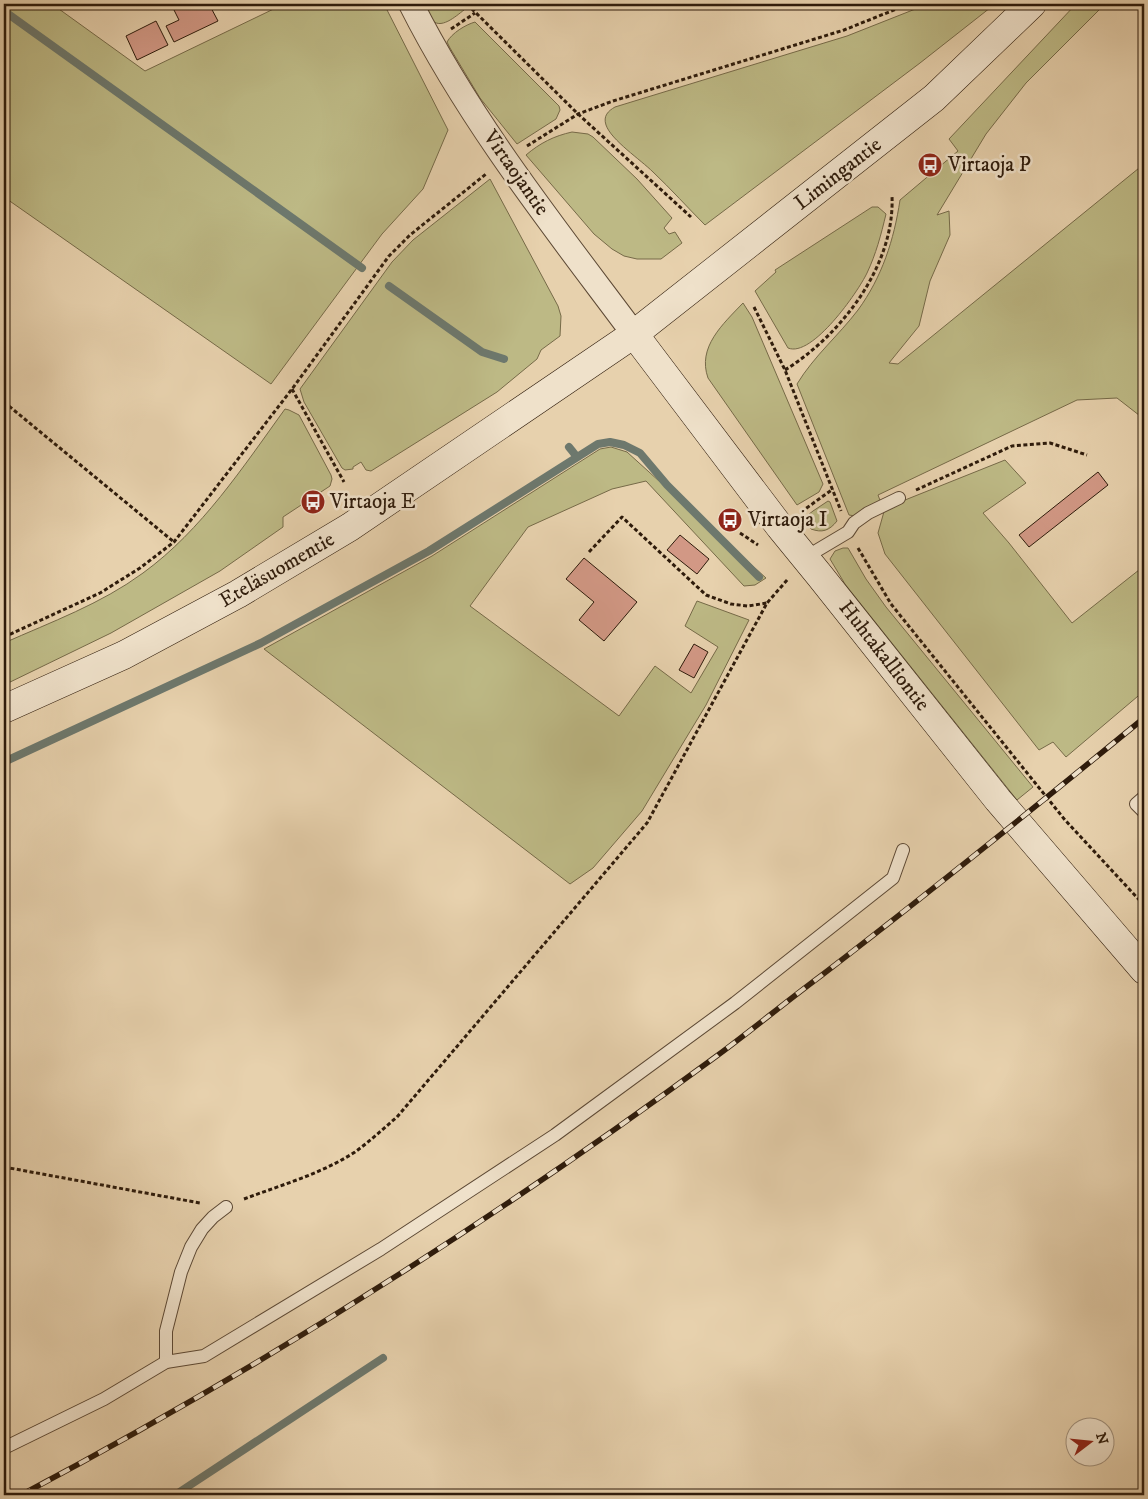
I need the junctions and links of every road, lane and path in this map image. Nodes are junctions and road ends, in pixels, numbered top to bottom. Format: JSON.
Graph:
{"nodes":[{"id":1,"x":411,"y":4,"type":"edge"},
{"id":2,"x":467,"y":4,"type":"edge"},
{"id":3,"x":908,"y":4,"type":"edge"},
{"id":4,"x":1032,"y":4,"type":"edge"},
{"id":5,"x":578,"y":114,"type":"junction"},
{"id":6,"x":504,"y":160,"type":"junction"},
{"id":7,"x":892,"y":196,"type":"dead end"},
{"id":8,"x":691,"y":216,"type":"dead end"},
{"id":9,"x":754,"y":307,"type":"dead end"},
{"id":10,"x":634,"y":334,"type":"junction"},
{"id":11,"x":785,"y":370,"type":"junction"},
{"id":12,"x":292,"y":389,"type":"junction"},
{"id":13,"x":4,"y":402,"type":"edge"},
{"id":14,"x":1087,"y":455,"type":"dead end"},
{"id":15,"x":344,"y":482,"type":"dead end"},
{"id":16,"x":899,"y":498,"type":"joint"},
{"id":17,"x":848,"y":532,"type":"junction"},
{"id":18,"x":174,"y":542,"type":"junction"},
{"id":19,"x":589,"y":552,"type":"dead end"},
{"id":20,"x":806,"y":557,"type":"junction"},
{"id":21,"x":767,"y":603,"type":"junction"},
{"id":22,"x":4,"y":637,"type":"edge"},
{"id":23,"x":4,"y":710,"type":"edge"},
{"id":24,"x":1144,"y":797,"type":"edge"},
{"id":25,"x":1144,"y":812,"type":"edge"},
{"id":26,"x":903,"y":850,"type":"dead end"},
{"id":27,"x":1144,"y":904,"type":"edge"},
{"id":28,"x":1144,"y":970,"type":"edge"},
{"id":29,"x":4,"y":1167,"type":"edge"},
{"id":30,"x":226,"y":1207,"type":"junction"},
{"id":31,"x":166,"y":1362,"type":"junction"},
{"id":32,"x":4,"y":1448,"type":"edge"}],
"edges":[{"from":1,"to":6,"type":"street","name":"Virtaojantie"},
{"from":2,"to":5,"type":"path"},
{"from":3,"to":5,"type":"path"},
{"from":4,"to":10,"type":"main road","name":"Limingantie"},
{"from":5,"to":6,"type":"path"},
{"from":5,"to":8,"type":"path"},
{"from":6,"to":10,"type":"street","name":"Virtaojantie"},
{"from":6,"to":12,"type":"path"},
{"from":7,"to":11,"type":"path"},
{"from":9,"to":11,"type":"path"},
{"from":10,"to":20,"type":"main road","name":"Huhtakalliontie"},
{"from":10,"to":23,"type":"main road","name":"Eteläsuomentie"},
{"from":11,"to":17,"type":"path"},
{"from":12,"to":15,"type":"path"},
{"from":12,"to":18,"type":"path"},
{"from":13,"to":18,"type":"path"},
{"from":14,"to":16,"type":"path"},
{"from":16,"to":17,"type":"lane"},
{"from":17,"to":20,"type":"lane"},
{"from":17,"to":27,"type":"path"},
{"from":18,"to":22,"type":"path"},
{"from":19,"to":21,"type":"path"},
{"from":20,"to":21,"type":"path"},
{"from":20,"to":28,"type":"main road","name":"Huhtakalliontie"},
{"from":21,"to":30,"type":"path"},
{"from":24,"to":25,"type":"lane"},
{"from":26,"to":31,"type":"lane"},
{"from":29,"to":30,"type":"path"},
{"from":30,"to":31,"type":"lane"},
{"from":31,"to":32,"type":"lane"}]}
